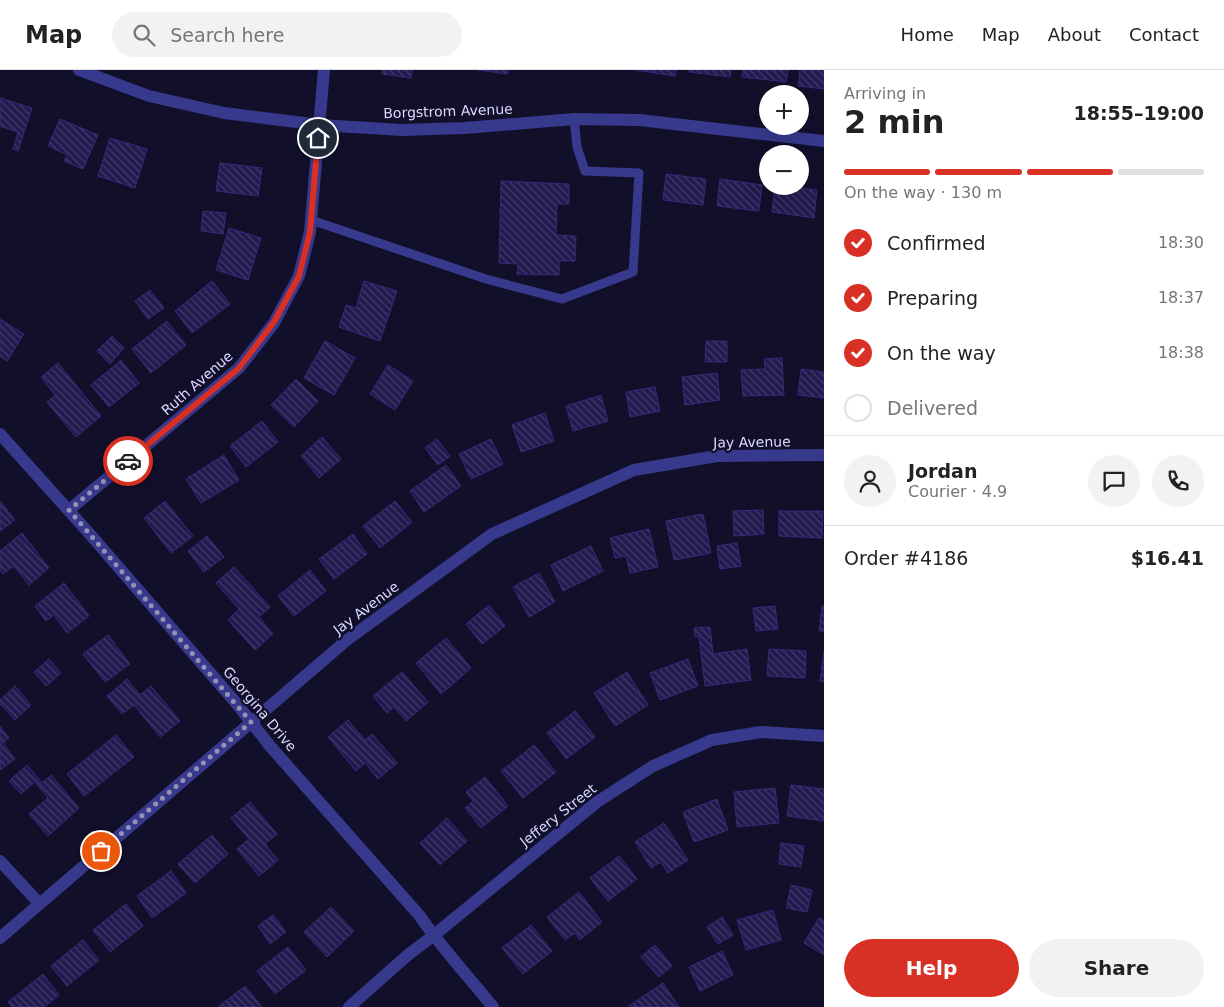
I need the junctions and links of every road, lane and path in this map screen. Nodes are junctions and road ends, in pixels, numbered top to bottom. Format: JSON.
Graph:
{"nodes":[{"id":1,"x":79,"y":70,"type":"edge"},
{"id":2,"x":324,"y":70,"type":"edge"},
{"id":3,"x":574,"y":119,"type":"junction"},
{"id":4,"x":320,"y":125,"type":"junction"},
{"id":5,"x":824,"y":141,"type":"edge"},
{"id":6,"x":311,"y":220,"type":"junction"},
{"id":7,"x":0,"y":434,"type":"edge"},
{"id":8,"x":824,"y":455,"type":"edge"},
{"id":9,"x":69,"y":510,"type":"junction"},
{"id":10,"x":251,"y":722,"type":"junction"},
{"id":11,"x":824,"y":736,"type":"edge"},
{"id":12,"x":0,"y":861,"type":"edge"},
{"id":13,"x":38,"y":904,"type":"junction"},
{"id":14,"x":434,"y":936,"type":"junction"},
{"id":15,"x":0,"y":938,"type":"edge"},
{"id":16,"x":349,"y":1007,"type":"edge"},
{"id":17,"x":493,"y":1007,"type":"edge"}],
"edges":[{"from":1,"to":4,"type":"street","name":"Borgstrom Avenue"},
{"from":2,"to":4,"type":"street","name":"Ruth Avenue"},
{"from":3,"to":4,"type":"street","name":"Borgstrom Avenue"},
{"from":3,"to":5,"type":"street","name":"Borgstrom Avenue"},
{"from":3,"to":6,"type":"lane"},
{"from":4,"to":6,"type":"street","name":"Ruth Avenue"},
{"from":6,"to":9,"type":"street","name":"Ruth Avenue"},
{"from":7,"to":9,"type":"street","name":"Georgina Drive"},
{"from":8,"to":10,"type":"street","name":"Jay Avenue"},
{"from":9,"to":10,"type":"street","name":"Georgina Drive"},
{"from":10,"to":13,"type":"street","name":"Jay Avenue"},
{"from":10,"to":14,"type":"street","name":"Georgina Drive"},
{"from":11,"to":14,"type":"street","name":"Jeffery Street"},
{"from":12,"to":13,"type":"street"},
{"from":13,"to":15,"type":"street","name":"Jay Avenue"},
{"from":14,"to":16,"type":"street","name":"Jeffery Street"},
{"from":14,"to":17,"type":"street","name":"Georgina Drive"}]}
